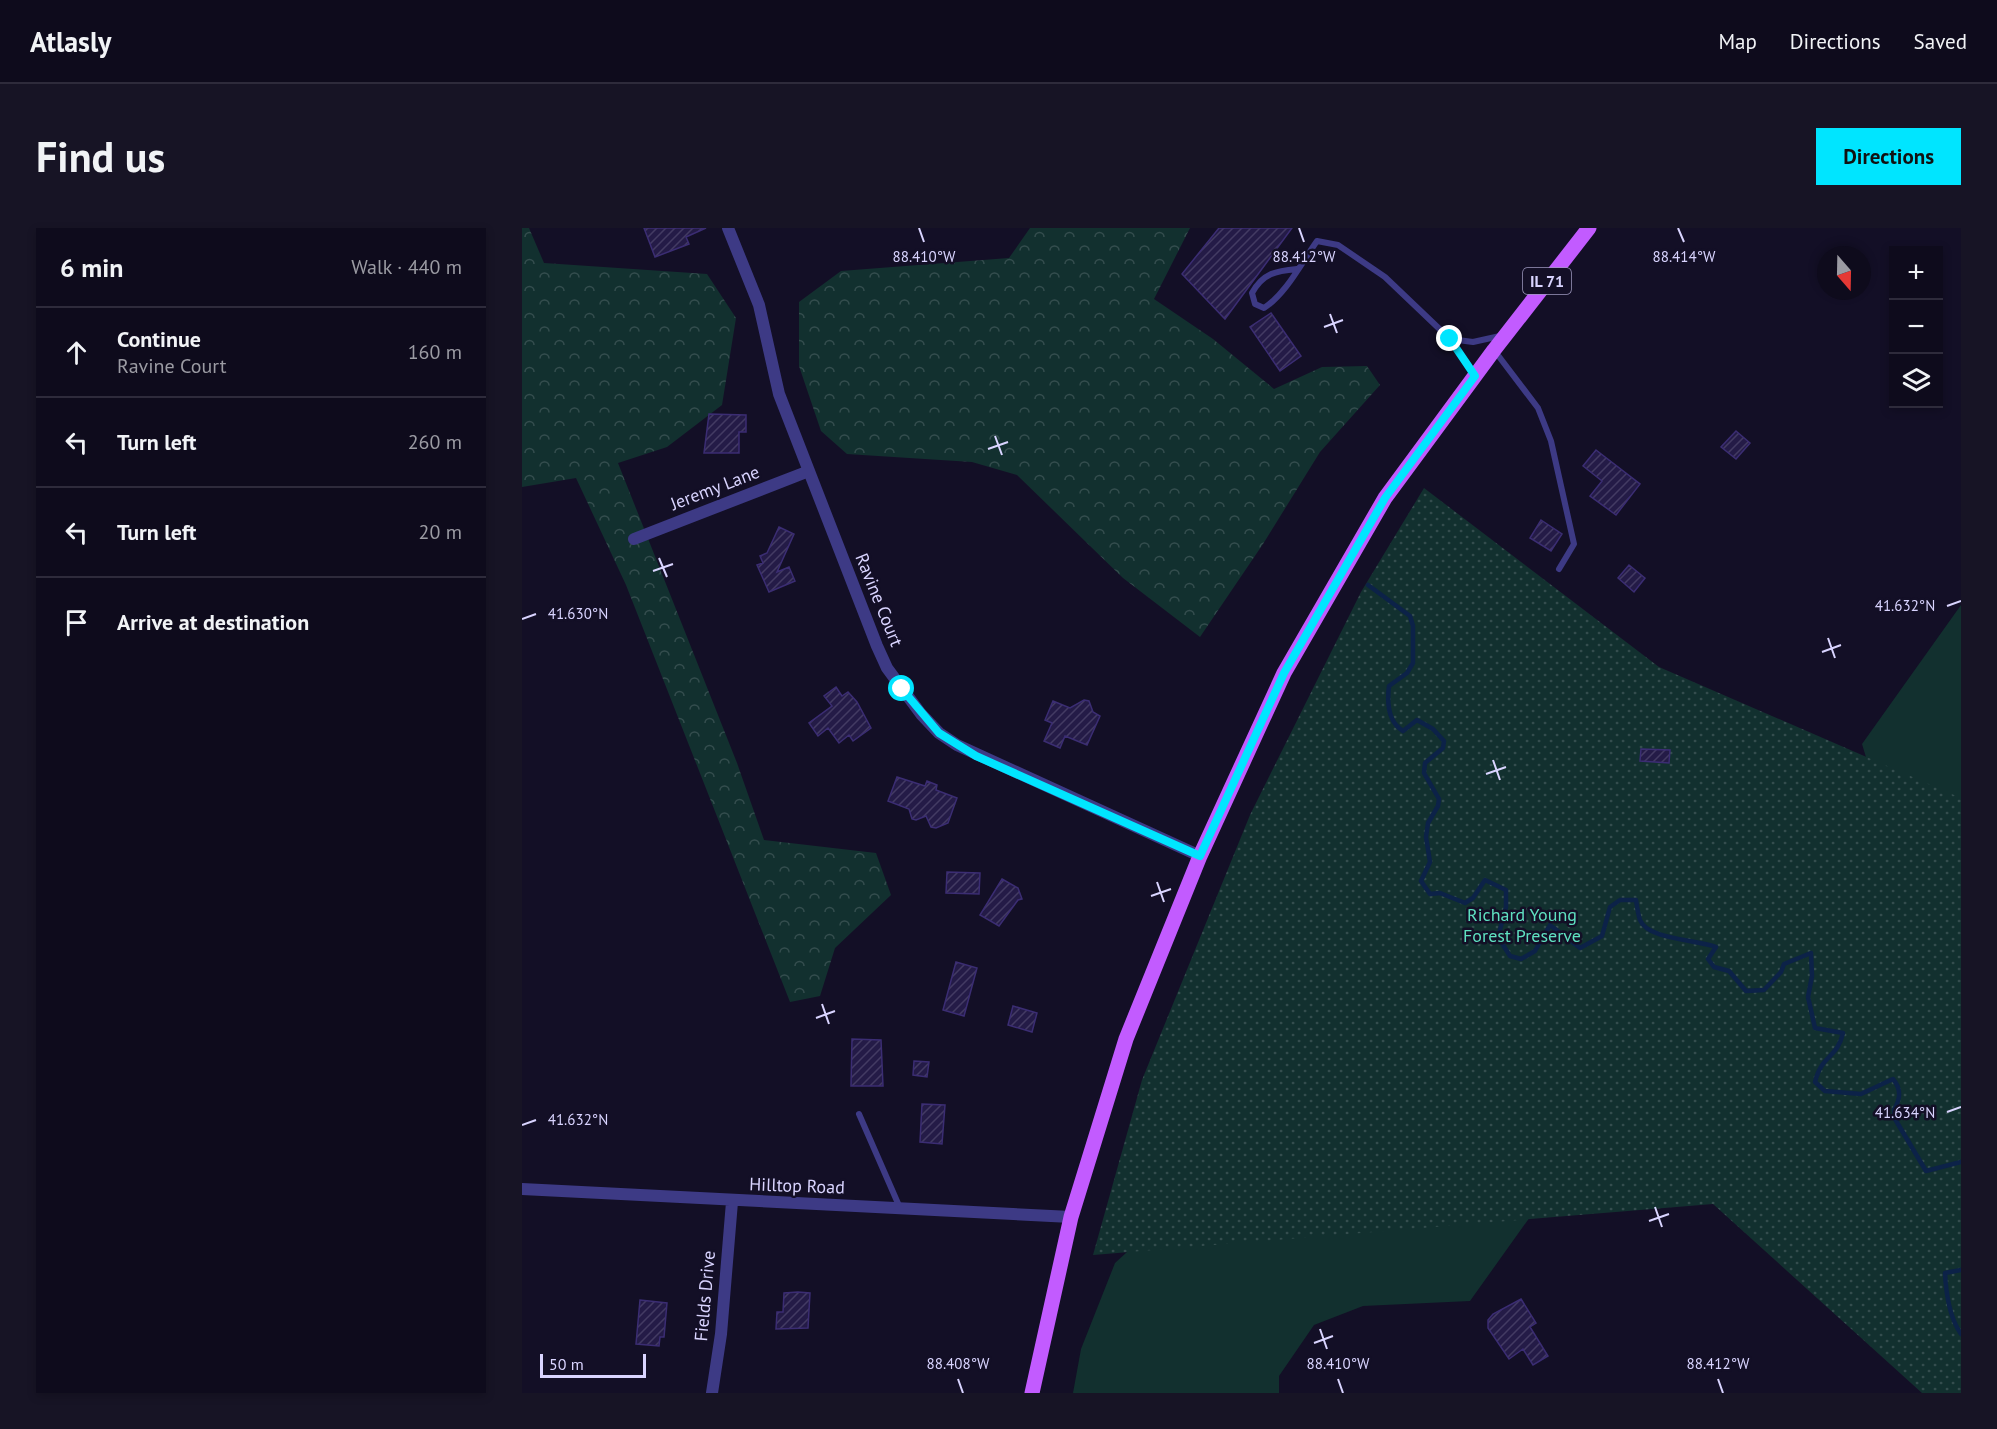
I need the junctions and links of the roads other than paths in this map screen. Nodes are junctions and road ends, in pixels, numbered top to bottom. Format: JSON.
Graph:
{"nodes":[{"id":1,"x":728,"y":228,"type":"edge"},
{"id":2,"x":1588,"y":228,"type":"edge"},
{"id":3,"x":1297,"y":269,"type":"junction"},
{"id":4,"x":1506,"y":334,"type":"junction"},
{"id":5,"x":1450,"y":339,"type":"junction"},
{"id":6,"x":1494,"y":350,"type":"junction"},
{"id":7,"x":1475,"y":376,"type":"junction"},
{"id":8,"x":809,"y":471,"type":"junction"},
{"id":9,"x":634,"y":539,"type":"dead end"},
{"id":10,"x":1559,"y":569,"type":"dead end"},
{"id":11,"x":1200,"y":856,"type":"junction"},
{"id":12,"x":859,"y":1114,"type":"dead end"},
{"id":13,"x":522,"y":1189,"type":"edge"},
{"id":14,"x":732,"y":1202,"type":"junction"},
{"id":15,"x":900,"y":1209,"type":"junction"},
{"id":16,"x":1071,"y":1217,"type":"junction"},
{"id":17,"x":712,"y":1393,"type":"edge"},
{"id":18,"x":1032,"y":1393,"type":"edge"}],
"edges":[{"from":1,"to":8,"type":"street","name":"Ravine Court"},
{"from":2,"to":4,"type":"main road","number":"IL 71"},
{"from":3,"to":3,"type":"lane"},
{"from":3,"to":5,"type":"lane"},
{"from":4,"to":5,"type":"lane"},
{"from":4,"to":6,"type":"main road","number":"IL 71"},
{"from":5,"to":7,"type":"lane"},
{"from":6,"to":7,"type":"main road","number":"IL 71"},
{"from":6,"to":10,"type":"lane"},
{"from":7,"to":11,"type":"main road","number":"IL 71"},
{"from":8,"to":9,"type":"street","name":"Jeremy Lane"},
{"from":8,"to":11,"type":"street","name":"Ravine Court"},
{"from":11,"to":16,"type":"main road","number":"IL 71"},
{"from":12,"to":15,"type":"lane"},
{"from":13,"to":14,"type":"street","name":"Hilltop Road"},
{"from":14,"to":15,"type":"street","name":"Hilltop Road"},
{"from":14,"to":17,"type":"street","name":"Fields Drive"},
{"from":15,"to":16,"type":"street","name":"Hilltop Road"},
{"from":16,"to":18,"type":"main road","number":"IL 71"}]}
